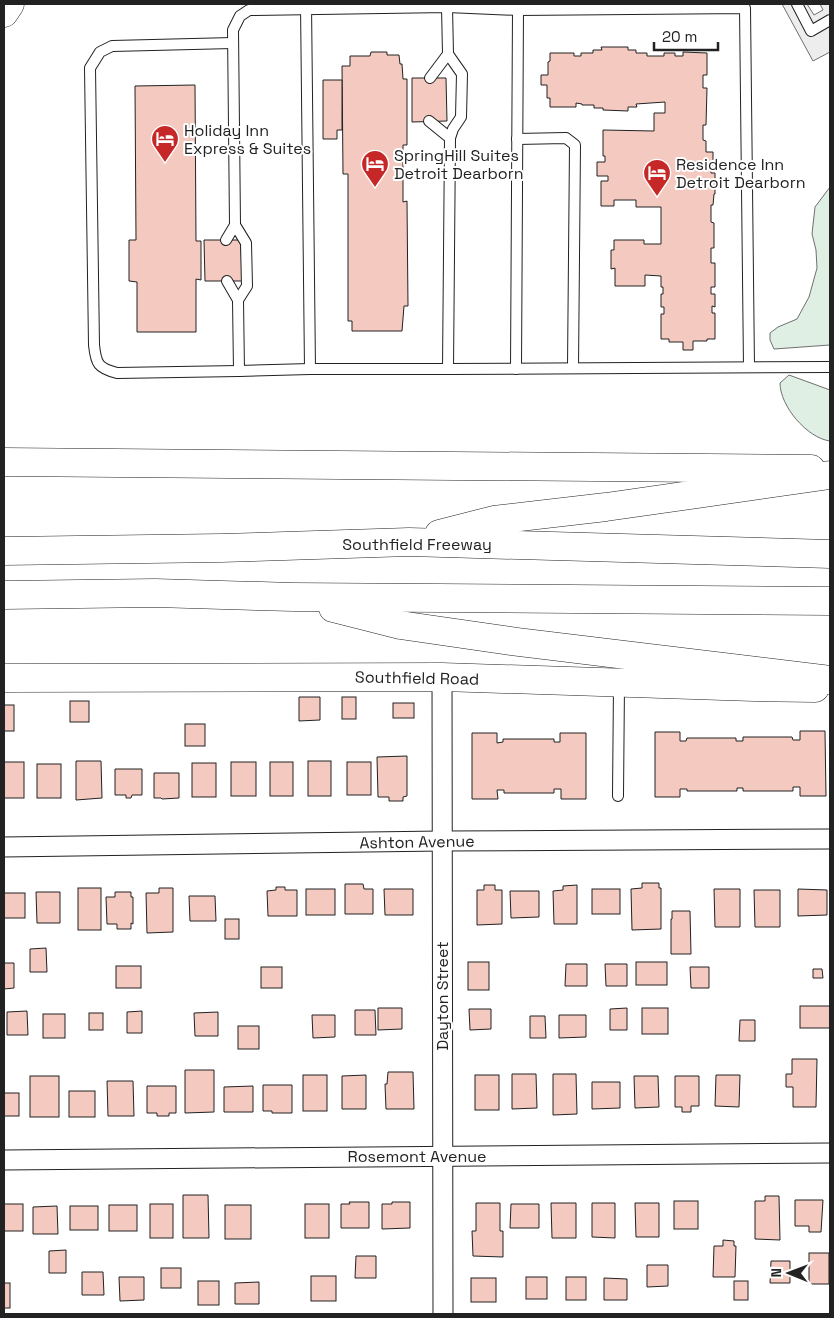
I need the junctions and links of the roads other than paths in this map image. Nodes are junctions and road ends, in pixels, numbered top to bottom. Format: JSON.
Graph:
{"nodes":[{"id":1,"x":10,"y":4,"type":"edge"},
{"id":2,"x":797,"y":4,"type":"edge"},
{"id":3,"x":306,"y":6,"type":"edge"},
{"id":4,"x":447,"y":7,"type":"junction"},
{"id":5,"x":518,"y":10,"type":"junction"},
{"id":6,"x":4,"y":13,"type":"edge"},
{"id":7,"x":830,"y":20,"type":"edge"},
{"id":8,"x":233,"y":43,"type":"junction"},
{"id":9,"x":448,"y":54,"type":"junction"},
{"id":10,"x":430,"y":78,"type":"dead end"},
{"id":11,"x":429,"y":121,"type":"dead end"},
{"id":12,"x":450,"y":138,"type":"junction"},
{"id":13,"x":517,"y":138,"type":"junction"},
{"id":14,"x":235,"y":225,"type":"junction"},
{"id":15,"x":226,"y":240,"type":"dead end"},
{"id":16,"x":226,"y":281,"type":"dead end"},
{"id":17,"x":238,"y":300,"type":"junction"},
{"id":18,"x":749,"y":367,"type":"junction"},
{"id":19,"x":830,"y":367,"type":"edge"},
{"id":20,"x":574,"y":368,"type":"junction"},
{"id":21,"x":310,"y":369,"type":"junction"},
{"id":22,"x":448,"y":369,"type":"junction"},
{"id":23,"x":516,"y":369,"type":"junction"},
{"id":24,"x":239,"y":371,"type":"junction"},
{"id":25,"x":4,"y":462,"type":"edge"},
{"id":26,"x":830,"y":470,"type":"edge"},
{"id":27,"x":830,"y":475,"type":"edge"},
{"id":28,"x":409,"y":542,"type":"junction"},
{"id":29,"x":4,"y":551,"type":"edge"},
{"id":30,"x":830,"y":554,"type":"edge"},
{"id":31,"x":4,"y":594,"type":"edge"},
{"id":32,"x":293,"y":598,"type":"junction"},
{"id":33,"x":830,"y":601,"type":"edge"},
{"id":34,"x":442,"y":677,"type":"junction"},
{"id":35,"x":4,"y":678,"type":"edge"},
{"id":36,"x":830,"y":680,"type":"edge"},
{"id":37,"x":619,"y":683,"type":"junction"},
{"id":38,"x":830,"y":688,"type":"edge"},
{"id":39,"x":618,"y":796,"type":"dead end"},
{"id":40,"x":830,"y":839,"type":"edge"},
{"id":41,"x":442,"y":841,"type":"junction"},
{"id":42,"x":4,"y":847,"type":"edge"},
{"id":43,"x":830,"y":1153,"type":"edge"},
{"id":44,"x":443,"y":1155,"type":"junction"},
{"id":45,"x":4,"y":1160,"type":"edge"},
{"id":46,"x":443,"y":1314,"type":"edge"}],
"edges":[{"from":1,"to":6,"type":"main road"},
{"from":2,"to":7,"type":"lane"},
{"from":3,"to":4,"type":"lane"},
{"from":3,"to":8,"type":"lane"},
{"from":3,"to":21,"type":"lane"},
{"from":4,"to":5,"type":"lane"},
{"from":4,"to":9,"type":"lane"},
{"from":5,"to":13,"type":"lane"},
{"from":5,"to":18,"type":"lane"},
{"from":8,"to":14,"type":"lane"},
{"from":8,"to":24,"type":"lane"},
{"from":9,"to":10,"type":"lane"},
{"from":9,"to":12,"type":"lane"},
{"from":11,"to":12,"type":"lane"},
{"from":12,"to":22,"type":"lane"},
{"from":13,"to":20,"type":"lane"},
{"from":13,"to":23,"type":"lane"},
{"from":14,"to":15,"type":"lane"},
{"from":14,"to":17,"type":"lane"},
{"from":16,"to":17,"type":"lane"},
{"from":17,"to":24,"type":"lane"},
{"from":18,"to":19,"type":"lane"},
{"from":18,"to":20,"type":"lane"},
{"from":20,"to":23,"type":"lane"},
{"from":21,"to":22,"type":"lane"},
{"from":21,"to":24,"type":"lane"},
{"from":22,"to":23,"type":"lane"},
{"from":25,"to":26,"type":"main road"},
{"from":27,"to":28,"type":"main road"},
{"from":28,"to":29,"type":"main road","name":"Southfield Freeway"},
{"from":28,"to":30,"type":"main road","name":"Southfield Freeway"},
{"from":31,"to":32,"type":"main road"},
{"from":32,"to":33,"type":"main road"},
{"from":32,"to":36,"type":"main road"},
{"from":34,"to":35,"type":"main road","name":"Southfield Road"},
{"from":34,"to":37,"type":"main road","name":"Southfield Road"},
{"from":34,"to":41,"type":"street","name":"Dayton Street"},
{"from":37,"to":38,"type":"main road","name":"Southfield Road"},
{"from":37,"to":39,"type":"lane"},
{"from":40,"to":41,"type":"street","name":"Ashton Avenue"},
{"from":41,"to":42,"type":"street","name":"Ashton Avenue"},
{"from":41,"to":44,"type":"street","name":"Dayton Street"},
{"from":43,"to":44,"type":"street","name":"Rosemont Avenue"},
{"from":44,"to":45,"type":"street","name":"Rosemont Avenue"},
{"from":44,"to":46,"type":"street","name":"Dayton Street"}]}
